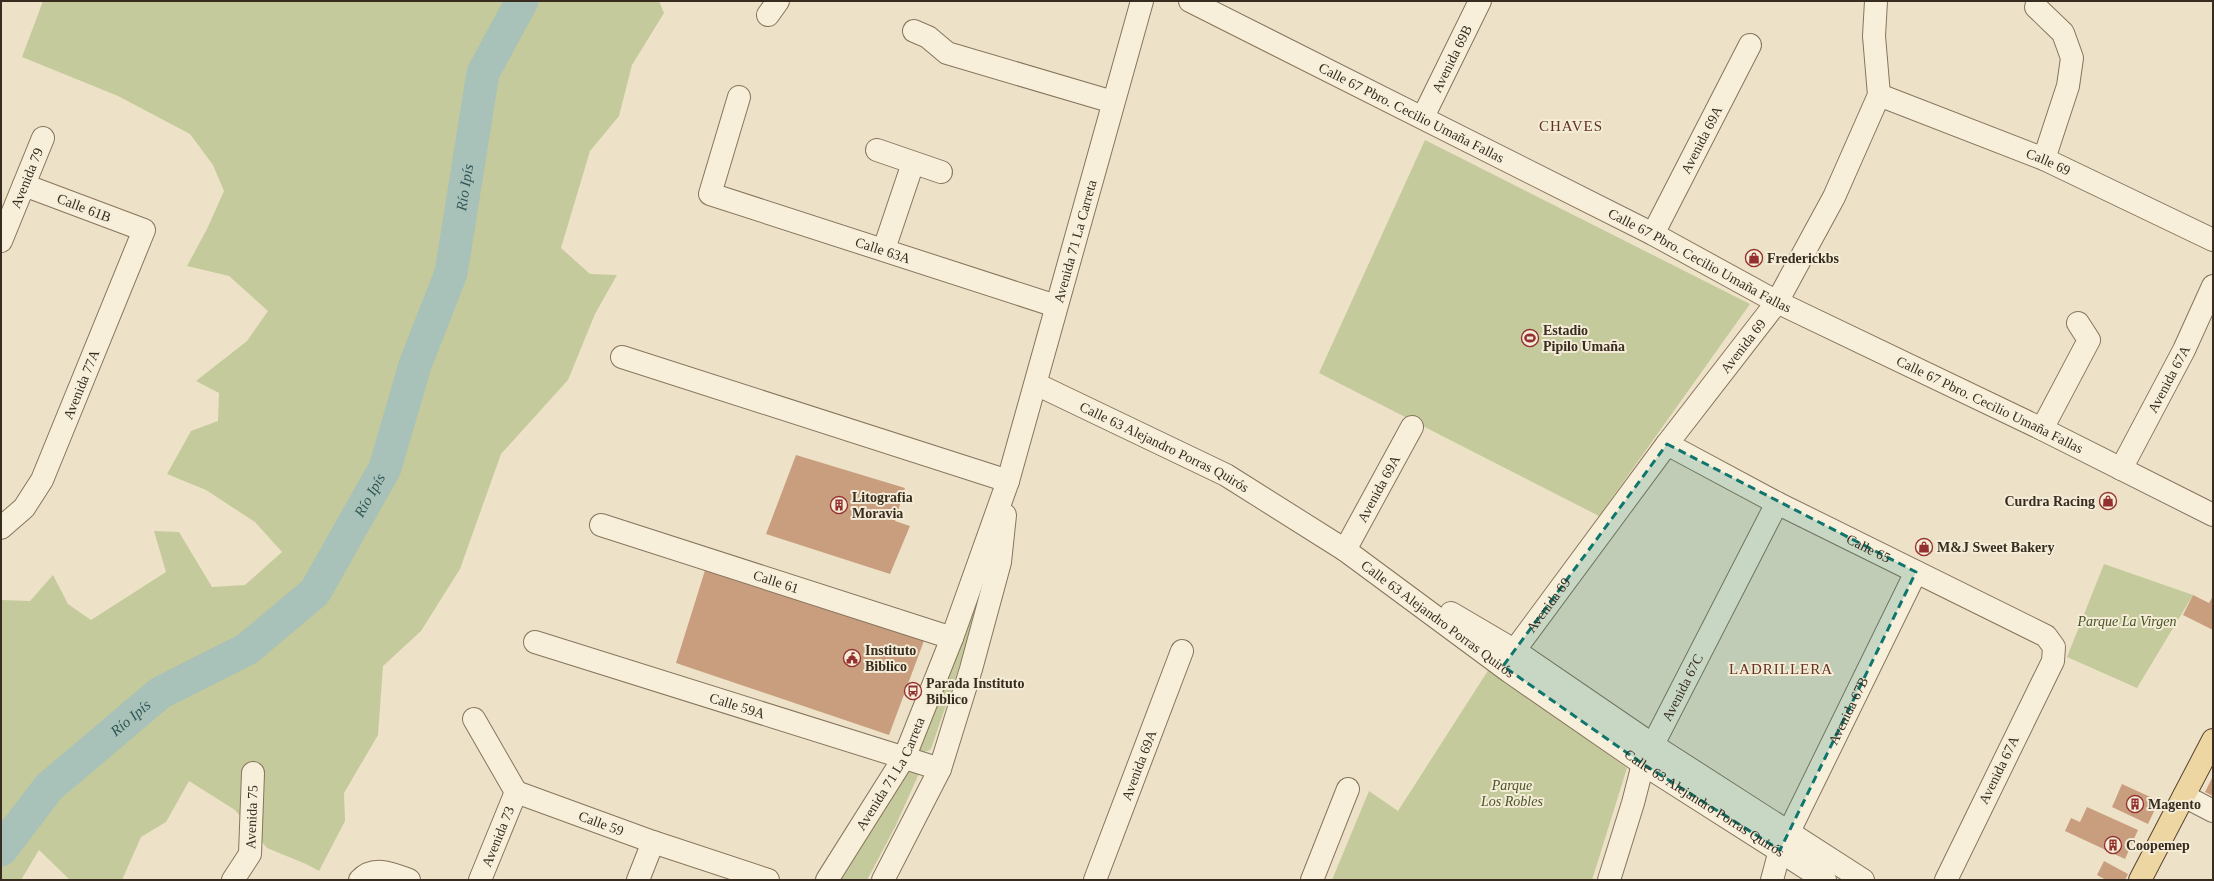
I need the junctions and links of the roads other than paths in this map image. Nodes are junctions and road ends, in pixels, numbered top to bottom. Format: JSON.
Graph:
{"nodes":[{"id":1,"x":1142,"y":1,"type":"edge"},
{"id":2,"x":1190,"y":1,"type":"edge"},
{"id":3,"x":1480,"y":1,"type":"edge"},
{"id":4,"x":1876,"y":1,"type":"edge"},
{"id":5,"x":2036,"y":7,"type":"dead end"},
{"id":6,"x":914,"y":31,"type":"dead end"},
{"id":7,"x":1750,"y":45,"type":"dead end"},
{"id":8,"x":1879,"y":95,"type":"junction"},
{"id":9,"x":739,"y":97,"type":"dead end"},
{"id":10,"x":1113,"y":102,"type":"junction"},
{"id":11,"x":1423,"y":117,"type":"junction"},
{"id":12,"x":43,"y":138,"type":"dead end"},
{"id":13,"x":877,"y":150,"type":"dead end"},
{"id":14,"x":2044,"y":159,"type":"junction"},
{"id":15,"x":913,"y":163,"type":"junction"},
{"id":16,"x":941,"y":172,"type":"dead end"},
{"id":17,"x":24,"y":185,"type":"junction"},
{"id":18,"x":144,"y":230,"type":"joint"},
{"id":19,"x":1653,"y":234,"type":"junction"},
{"id":20,"x":2213,"y":240,"type":"edge"},
{"id":21,"x":1,"y":241,"type":"edge"},
{"id":22,"x":884,"y":249,"type":"junction"},
{"id":23,"x":2213,"y":286,"type":"edge"},
{"id":24,"x":1777,"y":302,"type":"junction"},
{"id":25,"x":1056,"y":306,"type":"junction"},
{"id":26,"x":2078,"y":323,"type":"dead end"},
{"id":27,"x":622,"y":357,"type":"dead end"},
{"id":28,"x":1036,"y":384,"type":"junction"},
{"id":29,"x":1412,"y":427,"type":"dead end"},
{"id":30,"x":2042,"y":429,"type":"junction"},
{"id":31,"x":1668,"y":444,"type":"junction"},
{"id":32,"x":2122,"y":469,"type":"junction"},
{"id":33,"x":1008,"y":482,"type":"junction"},
{"id":34,"x":1777,"y":503,"type":"junction"},
{"id":35,"x":2213,"y":515,"type":"edge"},
{"id":36,"x":601,"y":525,"type":"dead end"},
{"id":37,"x":1,"y":528,"type":"edge"},
{"id":38,"x":1345,"y":550,"type":"junction"},
{"id":39,"x":1916,"y":572,"type":"junction"},
{"id":40,"x":952,"y":638,"type":"junction"},
{"id":41,"x":535,"y":642,"type":"dead end"},
{"id":42,"x":1182,"y":651,"type":"dead end"},
{"id":43,"x":1509,"y":658,"type":"junction"},
{"id":44,"x":2053,"y":661,"type":"joint"},
{"id":45,"x":474,"y":719,"type":"dead end"},
{"id":46,"x":2213,"y":740,"type":"edge"},
{"id":47,"x":1648,"y":754,"type":"junction"},
{"id":48,"x":905,"y":756,"type":"junction"},
{"id":49,"x":940,"y":769,"type":"junction"},
{"id":50,"x":253,"y":774,"type":"dead end"},
{"id":51,"x":1348,"y":789,"type":"dead end"},
{"id":52,"x":516,"y":792,"type":"junction"},
{"id":53,"x":2184,"y":796,"type":"junction"},
{"id":54,"x":2213,"y":811,"type":"edge"},
{"id":55,"x":1785,"y":841,"type":"junction"},
{"id":56,"x":653,"y":842,"type":"junction"},
{"id":57,"x":366,"y":876,"type":"edge"},
{"id":58,"x":233,"y":880,"type":"edge"},
{"id":59,"x":409,"y":880,"type":"edge"},
{"id":60,"x":480,"y":880,"type":"edge"},
{"id":61,"x":638,"y":880,"type":"edge"},
{"id":62,"x":768,"y":880,"type":"edge"},
{"id":63,"x":827,"y":880,"type":"edge"},
{"id":64,"x":883,"y":880,"type":"edge"},
{"id":65,"x":1095,"y":880,"type":"edge"},
{"id":66,"x":1312,"y":880,"type":"edge"},
{"id":67,"x":1609,"y":880,"type":"edge"},
{"id":68,"x":1772,"y":880,"type":"edge"},
{"id":69,"x":1825,"y":880,"type":"edge"},
{"id":70,"x":1863,"y":880,"type":"edge"},
{"id":71,"x":1946,"y":880,"type":"edge"},
{"id":72,"x":2140,"y":880,"type":"edge"}],
"edges":[{"from":1,"to":10,"type":"street","name":"Avenida 71 La Carreta"},
{"from":2,"to":11,"type":"street","name":"Calle 67 Pbro. Cecilio Umaña Fallas"},
{"from":3,"to":11,"type":"street","name":"Avenida 69B"},
{"from":4,"to":8,"type":"street","name":"Avenida 69"},
{"from":5,"to":14,"type":"street"},
{"from":6,"to":10,"type":"street"},
{"from":7,"to":19,"type":"street","name":"Avenida 69A"},
{"from":8,"to":14,"type":"street","name":"Calle 69"},
{"from":8,"to":24,"type":"street","name":"Avenida 69"},
{"from":9,"to":22,"type":"street","name":"Calle 63A"},
{"from":10,"to":25,"type":"street","name":"Avenida 71 La Carreta"},
{"from":11,"to":19,"type":"street","name":"Calle 67 Pbro. Cecilio Umaña Fallas"},
{"from":12,"to":17,"type":"street","name":"Avenida 79"},
{"from":13,"to":15,"type":"street"},
{"from":14,"to":20,"type":"street","name":"Calle 69"},
{"from":15,"to":16,"type":"street"},
{"from":15,"to":22,"type":"street"},
{"from":17,"to":18,"type":"street","name":"Calle 61B"},
{"from":17,"to":21,"type":"street","name":"Avenida 79"},
{"from":18,"to":37,"type":"street","name":"Avenida 77A"},
{"from":19,"to":24,"type":"street","name":"Calle 67 Pbro. Cecilio Umaña Fallas"},
{"from":22,"to":25,"type":"street","name":"Calle 63A"},
{"from":23,"to":32,"type":"street","name":"Avenida 67A"},
{"from":24,"to":30,"type":"street","name":"Calle 67 Pbro. Cecilio Umaña Fallas"},
{"from":24,"to":31,"type":"street","name":"Avenida 69"},
{"from":25,"to":28,"type":"street","name":"Avenida 71 La Carreta"},
{"from":26,"to":30,"type":"street"},
{"from":27,"to":33,"type":"street"},
{"from":28,"to":33,"type":"street","name":"Avenida 71 La Carreta"},
{"from":28,"to":38,"type":"street","name":"Calle 63 Alejandro Porras Quirós"},
{"from":29,"to":38,"type":"street","name":"Avenida 69A"},
{"from":30,"to":32,"type":"street","name":"Calle 67 Pbro. Cecilio Umaña Fallas"},
{"from":31,"to":34,"type":"street","name":"Calle 65"},
{"from":31,"to":43,"type":"street","name":"Avenida 69"},
{"from":32,"to":35,"type":"street","name":"Calle 67 Pbro. Cecilio Umaña Fallas"},
{"from":33,"to":40,"type":"street","name":"Avenida 71 La Carreta"},
{"from":33,"to":49,"type":"street","name":"Avenida 71 La Carreta"},
{"from":34,"to":39,"type":"street","name":"Calle 65"},
{"from":34,"to":47,"type":"street","name":"Avenida 67C"},
{"from":36,"to":40,"type":"street","name":"Calle 61"},
{"from":38,"to":43,"type":"street","name":"Calle 63 Alejandro Porras Quirós"},
{"from":39,"to":44,"type":"street","name":"Calle 65"},
{"from":39,"to":55,"type":"street","name":"Avenida 67B"},
{"from":40,"to":48,"type":"street","name":"Avenida 71 La Carreta"},
{"from":41,"to":48,"type":"street","name":"Calle 59A"},
{"from":42,"to":65,"type":"street","name":"Avenida 69A"},
{"from":43,"to":47,"type":"street","name":"Calle 63 Alejandro Porras Quirós"},
{"from":44,"to":71,"type":"street","name":"Avenida 67A"},
{"from":45,"to":52,"type":"street"},
{"from":46,"to":53,"type":"main road"},
{"from":47,"to":55,"type":"street","name":"Calle 63 Alejandro Porras Quirós"},
{"from":47,"to":67,"type":"street","name":"Avenida 67C"},
{"from":48,"to":49,"type":"street","name":"Calle 59A"},
{"from":48,"to":63,"type":"street","name":"Avenida 71 La Carreta"},
{"from":49,"to":64,"type":"street","name":"Avenida 71 La Carreta"},
{"from":50,"to":58,"type":"street","name":"Avenida 75"},
{"from":51,"to":66,"type":"street"},
{"from":52,"to":56,"type":"street","name":"Calle 59"},
{"from":52,"to":60,"type":"street","name":"Avenida 73"},
{"from":53,"to":54,"type":"street"},
{"from":53,"to":72,"type":"main road"},
{"from":55,"to":68,"type":"street","name":"Avenida 67B"},
{"from":55,"to":69,"type":"street","name":"Calle 63 Alejandro Porras Quirós"},
{"from":55,"to":70,"type":"street","name":"Calle 63 Alejandro Porras Quirós"},
{"from":56,"to":61,"type":"street"},
{"from":56,"to":62,"type":"street","name":"Calle 59"},
{"from":57,"to":59,"type":"street"}]}
